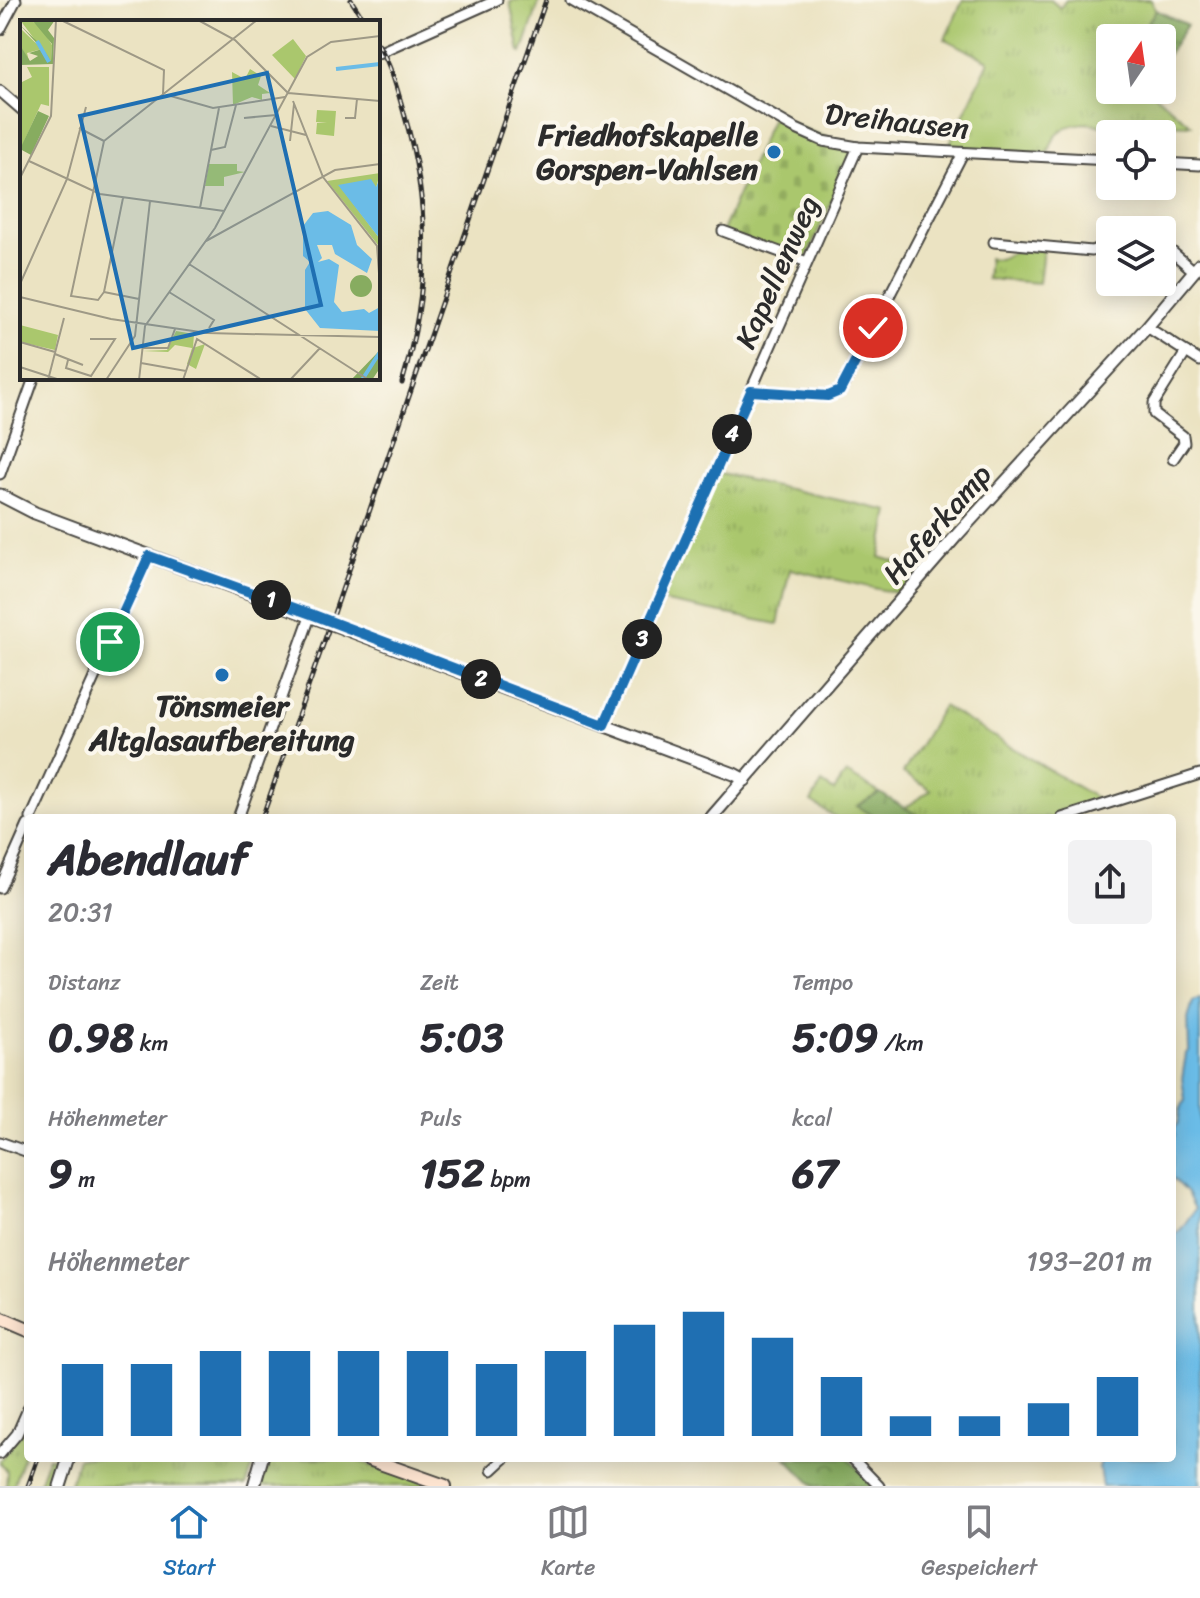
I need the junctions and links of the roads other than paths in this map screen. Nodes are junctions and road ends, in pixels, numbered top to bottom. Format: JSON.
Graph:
{"nodes":[{"id":1,"x":16,"y":0,"type":"edge"},
{"id":2,"x":497,"y":0,"type":"edge"},
{"id":3,"x":571,"y":0,"type":"edge"},
{"id":4,"x":0,"y":30,"type":"edge"},
{"id":5,"x":380,"y":52,"type":"edge"},
{"id":6,"x":0,"y":91,"type":"edge"},
{"id":7,"x":20,"y":108,"type":"edge"},
{"id":8,"x":858,"y":147,"type":"junction"},
{"id":9,"x":963,"y":153,"type":"junction"},
{"id":10,"x":1096,"y":159,"type":"edge"},
{"id":11,"x":1176,"y":164,"type":"edge"},
{"id":12,"x":1200,"y":165,"type":"edge"},
{"id":13,"x":723,"y":231,"type":"dead end"},
{"id":14,"x":994,"y":242,"type":"dead end"},
{"id":15,"x":1096,"y":249,"type":"edge"},
{"id":16,"x":1176,"y":254,"type":"edge"},
{"id":17,"x":807,"y":262,"type":"junction"},
{"id":18,"x":1197,"y":268,"type":"edge"},
{"id":19,"x":1147,"y":327,"type":"junction"},
{"id":20,"x":1186,"y":352,"type":"junction"},
{"id":21,"x":1200,"y":361,"type":"edge"},
{"id":22,"x":33,"y":380,"type":"edge"},
{"id":23,"x":751,"y":391,"type":"junction"},
{"id":24,"x":1173,"y":459,"type":"dead end"},
{"id":25,"x":0,"y":474,"type":"edge"},
{"id":26,"x":0,"y":495,"type":"edge"},
{"id":27,"x":149,"y":556,"type":"junction"},
{"id":28,"x":311,"y":614,"type":"junction"},
{"id":29,"x":604,"y":725,"type":"junction"},
{"id":30,"x":1200,"y":774,"type":"edge"},
{"id":31,"x":745,"y":780,"type":"junction"},
{"id":32,"x":33,"y":814,"type":"edge"},
{"id":33,"x":239,"y":814,"type":"edge"},
{"id":34,"x":715,"y":814,"type":"edge"},
{"id":35,"x":1075,"y":814,"type":"edge"},
{"id":36,"x":24,"y":834,"type":"edge"},
{"id":37,"x":0,"y":888,"type":"edge"},
{"id":38,"x":0,"y":1142,"type":"edge"},
{"id":39,"x":24,"y":1151,"type":"edge"},
{"id":40,"x":0,"y":1318,"type":"edge"},
{"id":41,"x":24,"y":1328,"type":"edge"},
{"id":42,"x":24,"y":1418,"type":"edge"},
{"id":43,"x":0,"y":1454,"type":"edge"},
{"id":44,"x":68,"y":1462,"type":"edge"},
{"id":45,"x":262,"y":1462,"type":"edge"},
{"id":46,"x":377,"y":1462,"type":"edge"},
{"id":47,"x":501,"y":1462,"type":"edge"},
{"id":48,"x":856,"y":1462,"type":"edge"},
{"id":49,"x":492,"y":1470,"type":"dead end"},
{"id":50,"x":60,"y":1486,"type":"edge"},
{"id":51,"x":254,"y":1486,"type":"edge"},
{"id":52,"x":445,"y":1486,"type":"edge"},
{"id":53,"x":879,"y":1486,"type":"edge"}],
"edges":[{"from":1,"to":4,"type":"street"},
{"from":2,"to":5,"type":"street"},
{"from":3,"to":8,"type":"street","name":"Dreihausen"},
{"from":6,"to":7,"type":"street"},
{"from":8,"to":9,"type":"street","name":"Dreihausen"},
{"from":8,"to":17,"type":"street","name":"Kapellenweg"},
{"from":9,"to":10,"type":"street","name":"Dreihausen"},
{"from":9,"to":23,"type":"street"},
{"from":11,"to":12,"type":"street"},
{"from":13,"to":17,"type":"street"},
{"from":14,"to":15,"type":"street"},
{"from":16,"to":18,"type":"street"},
{"from":17,"to":23,"type":"street","name":"Kapellenweg"},
{"from":18,"to":19,"type":"street","name":"Haferkamp"},
{"from":19,"to":20,"type":"street"},
{"from":19,"to":31,"type":"street","name":"Haferkamp"},
{"from":20,"to":21,"type":"street"},
{"from":20,"to":24,"type":"street"},
{"from":22,"to":25,"type":"street"},
{"from":23,"to":29,"type":"street","name":"Kapellenweg"},
{"from":26,"to":27,"type":"street"},
{"from":27,"to":28,"type":"street"},
{"from":27,"to":32,"type":"street"},
{"from":28,"to":29,"type":"street"},
{"from":28,"to":33,"type":"street"},
{"from":29,"to":31,"type":"street"},
{"from":30,"to":35,"type":"street"},
{"from":31,"to":34,"type":"street","name":"Haferkamp"},
{"from":36,"to":37,"type":"street"},
{"from":38,"to":39,"type":"street"},
{"from":40,"to":41,"type":"main road"},
{"from":42,"to":43,"type":"street"},
{"from":44,"to":50,"type":"street"},
{"from":45,"to":51,"type":"street"},
{"from":46,"to":52,"type":"main road"},
{"from":47,"to":49,"type":"street"},
{"from":48,"to":53,"type":"street"}]}
